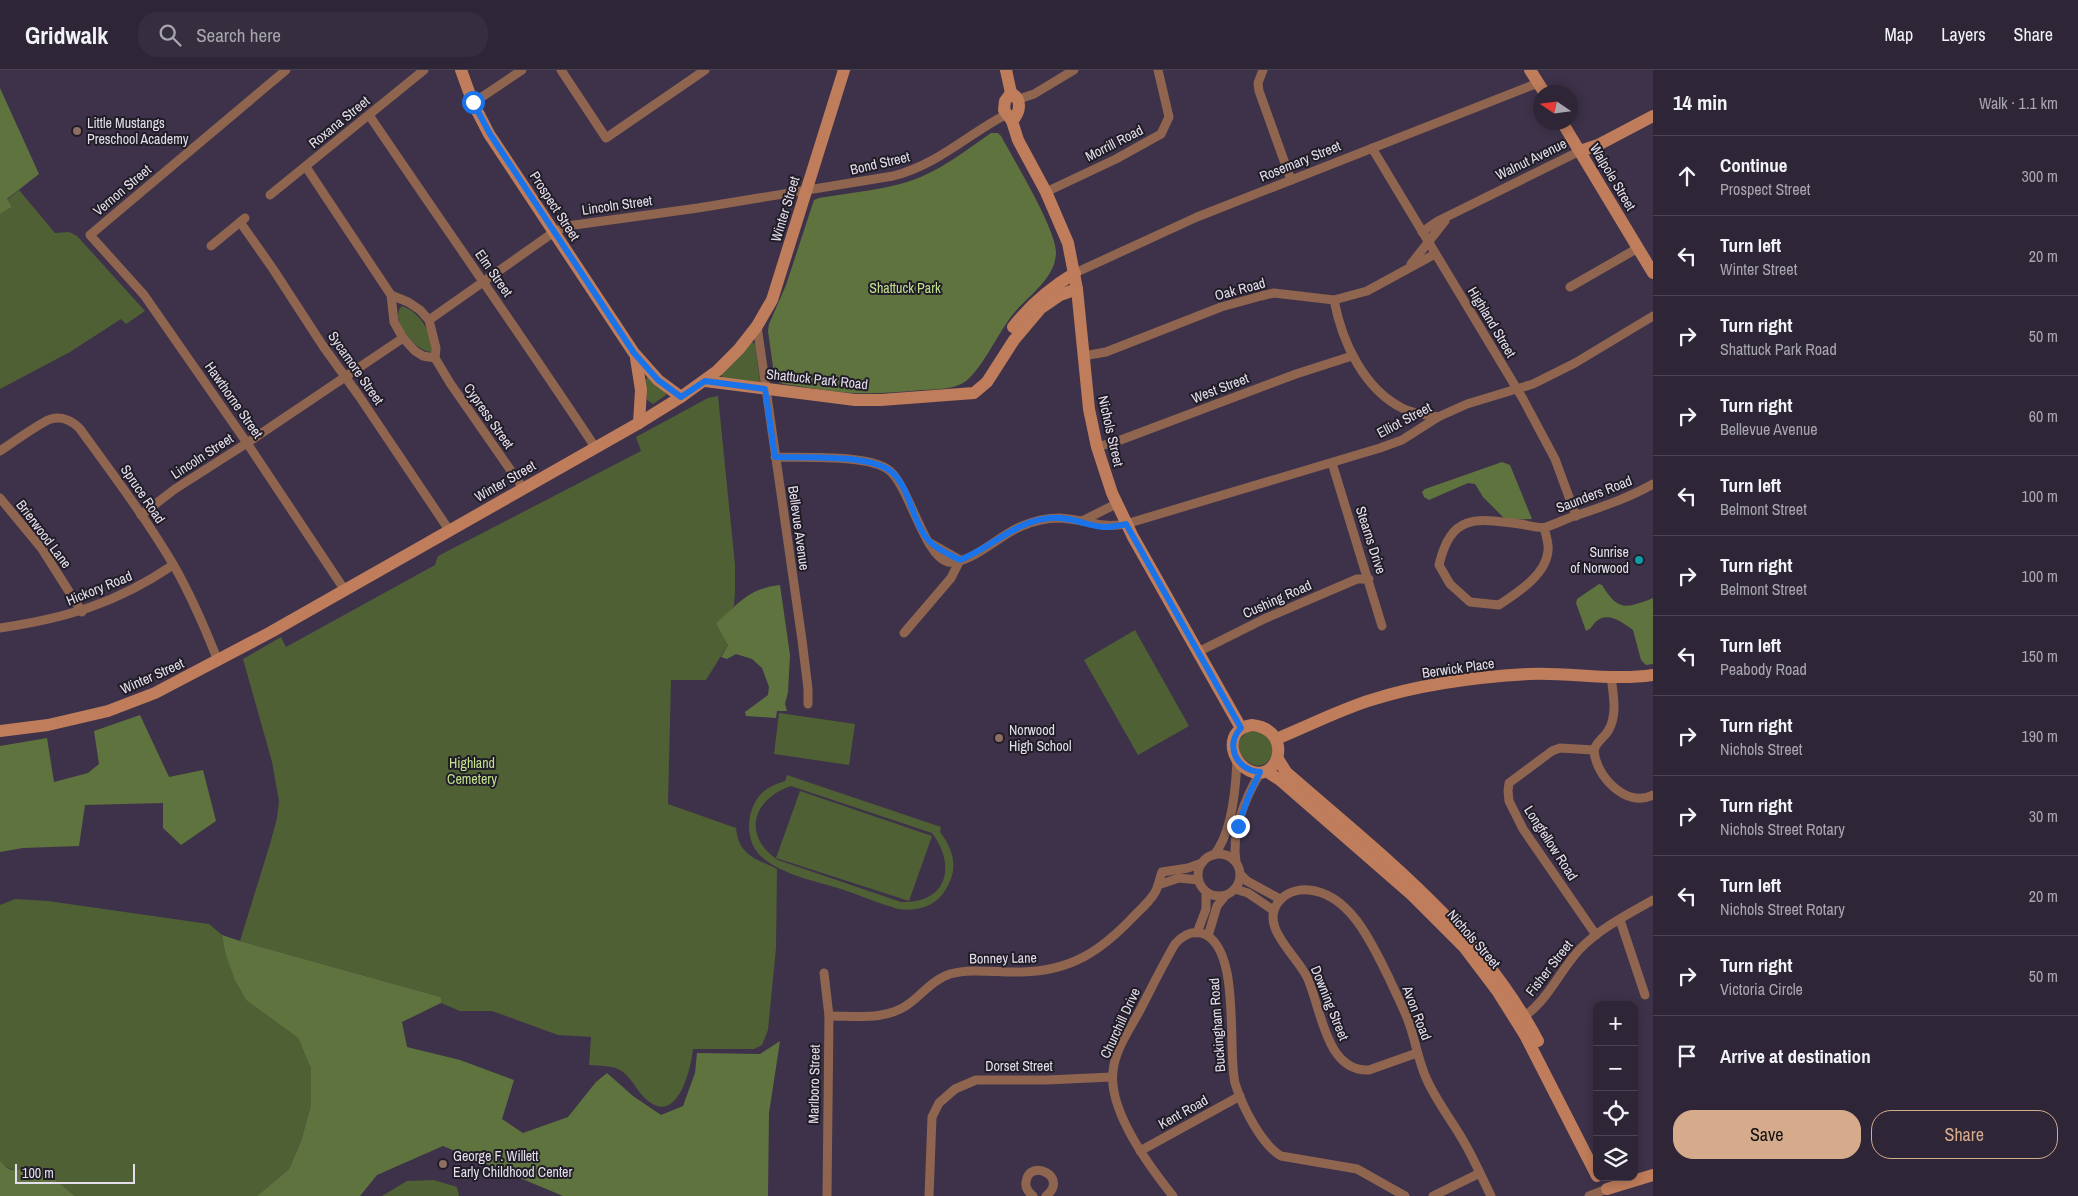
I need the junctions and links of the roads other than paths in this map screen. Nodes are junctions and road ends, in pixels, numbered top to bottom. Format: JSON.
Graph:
{"nodes":[{"id":1,"x":286,"y":70,"type":"edge"},
{"id":2,"x":424,"y":70,"type":"edge"},
{"id":3,"x":461,"y":70,"type":"edge"},
{"id":4,"x":522,"y":70,"type":"edge"},
{"id":5,"x":561,"y":70,"type":"edge"},
{"id":6,"x":705,"y":70,"type":"edge"},
{"id":7,"x":844,"y":70,"type":"edge"},
{"id":8,"x":1006,"y":70,"type":"edge"},
{"id":9,"x":1074,"y":70,"type":"edge"},
{"id":10,"x":1158,"y":70,"type":"edge"},
{"id":11,"x":1263,"y":70,"type":"edge"},
{"id":12,"x":1530,"y":70,"type":"edge"},
{"id":13,"x":1539,"y":85,"type":"edge"},
{"id":14,"x":1533,"y":91,"type":"edge"},
{"id":15,"x":1015,"y":96,"type":"junction"},
{"id":16,"x":473,"y":102,"type":"junction"},
{"id":17,"x":369,"y":115,"type":"junction"},
{"id":18,"x":1653,"y":116,"type":"edge"},
{"id":19,"x":1009,"y":118,"type":"junction"},
{"id":20,"x":1567,"y":130,"type":"edge"},
{"id":21,"x":1372,"y":148,"type":"junction"},
{"id":22,"x":1580,"y":152,"type":"junction"},
{"id":23,"x":306,"y":168,"type":"junction"},
{"id":24,"x":1291,"y":180,"type":"junction"},
{"id":25,"x":807,"y":191,"type":"junction"},
{"id":26,"x":1046,"y":192,"type":"junction"},
{"id":27,"x":270,"y":195,"type":"dead end"},
{"id":28,"x":1449,"y":217,"type":"junction"},
{"id":29,"x":554,"y":232,"type":"junction"},
{"id":30,"x":1422,"y":232,"type":"junction"},
{"id":31,"x":90,"y":235,"type":"joint"},
{"id":32,"x":1428,"y":242,"type":"junction"},
{"id":33,"x":211,"y":246,"type":"dead end"},
{"id":34,"x":1638,"y":248,"type":"junction"},
{"id":35,"x":1435,"y":254,"type":"junction"},
{"id":36,"x":1406,"y":269,"type":"junction"},
{"id":37,"x":1652,"y":269,"type":"edge"},
{"id":38,"x":1074,"y":274,"type":"junction"},
{"id":39,"x":484,"y":281,"type":"junction"},
{"id":40,"x":1570,"y":287,"type":"dead end"},
{"id":41,"x":1077,"y":289,"type":"junction"},
{"id":42,"x":391,"y":295,"type":"junction"},
{"id":43,"x":1334,"y":300,"type":"junction"},
{"id":44,"x":1653,"y":316,"type":"edge"},
{"id":45,"x":429,"y":320,"type":"junction"},
{"id":46,"x":757,"y":326,"type":"junction"},
{"id":47,"x":403,"y":338,"type":"junction"},
{"id":48,"x":634,"y":353,"type":"junction"},
{"id":49,"x":1082,"y":356,"type":"junction"},
{"id":50,"x":1352,"y":356,"type":"junction"},
{"id":51,"x":998,"y":357,"type":"junction"},
{"id":52,"x":435,"y":358,"type":"junction"},
{"id":53,"x":344,"y":377,"type":"junction"},
{"id":54,"x":705,"y":381,"type":"junction"},
{"id":55,"x":765,"y":389,"type":"junction"},
{"id":56,"x":1516,"y":389,"type":"junction"},
{"id":57,"x":681,"y":397,"type":"junction"},
{"id":58,"x":1438,"y":417,"type":"junction"},
{"id":59,"x":639,"y":423,"type":"junction"},
{"id":60,"x":247,"y":443,"type":"junction"},
{"id":61,"x":595,"y":447,"type":"junction"},
{"id":62,"x":1098,"y":447,"type":"junction"},
{"id":63,"x":0,"y":451,"type":"edge"},
{"id":64,"x":775,"y":457,"type":"junction"},
{"id":65,"x":1332,"y":463,"type":"junction"},
{"id":66,"x":1653,"y":484,"type":"edge"},
{"id":67,"x":523,"y":488,"type":"junction"},
{"id":68,"x":0,"y":498,"type":"edge"},
{"id":69,"x":1116,"y":504,"type":"junction"},
{"id":70,"x":141,"y":515,"type":"junction"},
{"id":71,"x":1576,"y":516,"type":"junction"},
{"id":72,"x":1082,"y":522,"type":"junction"},
{"id":73,"x":1126,"y":524,"type":"junction"},
{"id":74,"x":1544,"y":528,"type":"junction"},
{"id":75,"x":450,"y":530,"type":"junction"},
{"id":76,"x":960,"y":560,"type":"junction"},
{"id":77,"x":173,"y":565,"type":"junction"},
{"id":78,"x":1369,"y":579,"type":"junction"},
{"id":79,"x":344,"y":589,"type":"junction"},
{"id":80,"x":82,"y":612,"type":"junction"},
{"id":81,"x":1382,"y":626,"type":"dead end"},
{"id":82,"x":0,"y":628,"type":"edge"},
{"id":83,"x":904,"y":633,"type":"dead end"},
{"id":84,"x":1198,"y":652,"type":"junction"},
{"id":85,"x":218,"y":661,"type":"junction"},
{"id":86,"x":1653,"y":675,"type":"edge"},
{"id":87,"x":1611,"y":676,"type":"junction"},
{"id":88,"x":808,"y":704,"type":"dead end"},
{"id":89,"x":1241,"y":728,"type":"junction"},
{"id":90,"x":0,"y":731,"type":"edge"},
{"id":91,"x":1276,"y":739,"type":"junction"},
{"id":92,"x":1594,"y":750,"type":"junction"},
{"id":93,"x":1237,"y":759,"type":"junction"},
{"id":94,"x":1278,"y":759,"type":"junction"},
{"id":95,"x":1263,"y":772,"type":"junction"},
{"id":96,"x":1653,"y":795,"type":"edge"},
{"id":97,"x":1214,"y":855,"type":"junction"},
{"id":98,"x":1236,"y":862,"type":"junction"},
{"id":99,"x":1202,"y":863,"type":"junction"},
{"id":100,"x":1240,"y":874,"type":"junction"},
{"id":101,"x":1402,"y":879,"type":"junction"},
{"id":102,"x":1198,"y":880,"type":"junction"},
{"id":103,"x":1158,"y":885,"type":"junction"},
{"id":104,"x":1235,"y":890,"type":"junction"},
{"id":105,"x":1206,"y":892,"type":"junction"},
{"id":106,"x":1225,"y":896,"type":"junction"},
{"id":107,"x":1280,"y":899,"type":"junction"},
{"id":108,"x":1653,"y":900,"type":"edge"},
{"id":109,"x":1273,"y":910,"type":"junction"},
{"id":110,"x":1620,"y":920,"type":"junction"},
{"id":111,"x":1203,"y":934,"type":"junction"},
{"id":112,"x":1596,"y":935,"type":"junction"},
{"id":113,"x":824,"y":973,"type":"dead end"},
{"id":114,"x":1645,"y":995,"type":"dead end"},
{"id":115,"x":829,"y":1016,"type":"junction"},
{"id":116,"x":1520,"y":1018,"type":"junction"},
{"id":117,"x":1418,"y":1053,"type":"junction"},
{"id":118,"x":1112,"y":1077,"type":"junction"},
{"id":119,"x":1240,"y":1096,"type":"junction"},
{"id":120,"x":1140,"y":1151,"type":"junction"},
{"id":121,"x":1593,"y":1152,"type":"edge"},
{"id":122,"x":1593,"y":1169,"type":"edge"},
{"id":123,"x":1480,"y":1173,"type":"junction"},
{"id":124,"x":1653,"y":1176,"type":"edge"},
{"id":125,"x":1607,"y":1188,"type":"edge"},
{"id":126,"x":1050,"y":1195,"type":"edge"},
{"id":127,"x":827,"y":1196,"type":"edge"},
{"id":128,"x":929,"y":1196,"type":"edge"},
{"id":129,"x":1033,"y":1196,"type":"edge"},
{"id":130,"x":1173,"y":1196,"type":"edge"},
{"id":131,"x":1405,"y":1196,"type":"edge"},
{"id":132,"x":1434,"y":1196,"type":"edge"},
{"id":133,"x":1491,"y":1196,"type":"edge"},
{"id":134,"x":1589,"y":1196,"type":"edge"}],
"edges":[{"from":1,"to":31,"type":"street","name":"Vernon Street"},
{"from":2,"to":17,"type":"street","name":"Roxana Street"},
{"from":3,"to":16,"type":"street","name":"Prospect Street"},
{"from":4,"to":16,"type":"street"},
{"from":5,"to":6,"type":"street"},
{"from":7,"to":25,"type":"street","name":"Winter Street"},
{"from":8,"to":15,"type":"street"},
{"from":9,"to":15,"type":"street"},
{"from":10,"to":26,"type":"street","name":"Morrill Road"},
{"from":11,"to":24,"type":"street"},
{"from":12,"to":13,"type":"street"},
{"from":14,"to":21,"type":"street","name":"Rosemary Street"},
{"from":15,"to":19,"type":"street"},
{"from":16,"to":29,"type":"street","name":"Prospect Street"},
{"from":17,"to":23,"type":"street","name":"Roxana Street"},
{"from":17,"to":39,"type":"street","name":"Elm Street"},
{"from":18,"to":22,"type":"street","name":"Walnut Avenue"},
{"from":19,"to":25,"type":"street","name":"Bond Street"},
{"from":19,"to":26,"type":"street","name":"Nichols Street"},
{"from":20,"to":22,"type":"street","name":"Walpole Street"},
{"from":21,"to":24,"type":"street","name":"Rosemary Street"},
{"from":21,"to":30,"type":"street","name":"Highland Street"},
{"from":22,"to":28,"type":"street","name":"Walnut Avenue"},
{"from":22,"to":34,"type":"street","name":"Walpole Street"},
{"from":23,"to":27,"type":"street","name":"Roxana Street"},
{"from":23,"to":42,"type":"street"},
{"from":24,"to":38,"type":"street","name":"Rosemary Street"},
{"from":25,"to":29,"type":"street","name":"Lincoln Street"},
{"from":25,"to":46,"type":"street","name":"Winter Street"},
{"from":26,"to":38,"type":"street","name":"Nichols Street"},
{"from":28,"to":30,"type":"street","name":"Walnut Avenue"},
{"from":28,"to":32,"type":"street","name":"Walnut Avenue"},
{"from":29,"to":39,"type":"street","name":"Lincoln Street"},
{"from":29,"to":48,"type":"street","name":"Prospect Street"},
{"from":30,"to":32,"type":"street","name":"Highland Street"},
{"from":31,"to":60,"type":"street","name":"Hawthorne Street"},
{"from":32,"to":35,"type":"street","name":"Highland Street"},
{"from":32,"to":36,"type":"street","name":"Oak Road"},
{"from":33,"to":53,"type":"street","name":"Sycamore Street"},
{"from":34,"to":37,"type":"street","name":"Walpole Street"},
{"from":34,"to":40,"type":"street"},
{"from":35,"to":36,"type":"street","name":"Oak Road"},
{"from":35,"to":56,"type":"street","name":"Highland Street"},
{"from":36,"to":43,"type":"street","name":"Oak Road"},
{"from":38,"to":41,"type":"street","name":"Nichols Street"},
{"from":38,"to":51,"type":"street","name":"Shattuck Park Road"},
{"from":39,"to":45,"type":"street","name":"Lincoln Street"},
{"from":39,"to":61,"type":"street","name":"Elm Street"},
{"from":41,"to":49,"type":"street","name":"Nichols Street"},
{"from":41,"to":51,"type":"street","name":"Shattuck Park Road"},
{"from":42,"to":45,"type":"street"},
{"from":42,"to":47,"type":"street"},
{"from":43,"to":49,"type":"street","name":"Oak Road"},
{"from":43,"to":50,"type":"street"},
{"from":44,"to":56,"type":"street","name":"Elliot Street"},
{"from":45,"to":52,"type":"street","name":"Cypress Street"},
{"from":46,"to":54,"type":"street","name":"Winter Street"},
{"from":46,"to":55,"type":"street","name":"Bellevue Avenue"},
{"from":47,"to":52,"type":"street"},
{"from":47,"to":53,"type":"street","name":"Lincoln Street"},
{"from":48,"to":57,"type":"street","name":"Prospect Street"},
{"from":48,"to":59,"type":"street","name":"Prospect Street"},
{"from":49,"to":62,"type":"street","name":"Nichols Street"},
{"from":50,"to":58,"type":"street"},
{"from":50,"to":62,"type":"street","name":"West Street"},
{"from":51,"to":55,"type":"street","name":"Shattuck Park Road"},
{"from":52,"to":67,"type":"street","name":"Cypress Street"},
{"from":53,"to":60,"type":"street","name":"Lincoln Street"},
{"from":53,"to":75,"type":"street","name":"Sycamore Street"},
{"from":54,"to":55,"type":"street","name":"Shattuck Park Road"},
{"from":54,"to":57,"type":"street","name":"Winter Street"},
{"from":55,"to":64,"type":"street","name":"Bellevue Avenue"},
{"from":56,"to":58,"type":"street","name":"Elliot Street"},
{"from":56,"to":71,"type":"street","name":"Highland Street"},
{"from":57,"to":59,"type":"street","name":"Winter Street"},
{"from":58,"to":65,"type":"street","name":"Elliot Street"},
{"from":59,"to":61,"type":"street","name":"Winter Street"},
{"from":60,"to":70,"type":"street","name":"Lincoln Street"},
{"from":60,"to":79,"type":"street","name":"Hawthorne Street"},
{"from":61,"to":67,"type":"street","name":"Winter Street"},
{"from":62,"to":69,"type":"street","name":"Nichols Street"},
{"from":63,"to":70,"type":"street","name":"Spruce Road"},
{"from":64,"to":76,"type":"street"},
{"from":64,"to":88,"type":"street","name":"Bellevue Avenue"},
{"from":65,"to":73,"type":"street","name":"Elliot Street"},
{"from":65,"to":78,"type":"street","name":"Stearns Drive"},
{"from":66,"to":71,"type":"street","name":"Saunders Road"},
{"from":67,"to":75,"type":"street","name":"Winter Street"},
{"from":68,"to":80,"type":"street","name":"Brierwood Lane"},
{"from":69,"to":72,"type":"street"},
{"from":69,"to":73,"type":"street","name":"Nichols Street"},
{"from":70,"to":77,"type":"street","name":"Spruce Road"},
{"from":71,"to":74,"type":"street","name":"Saunders Road"},
{"from":72,"to":73,"type":"street","name":"Elliot Street"},
{"from":72,"to":76,"type":"street","name":"Elliot Street"},
{"from":73,"to":84,"type":"street","name":"Nichols Street"},
{"from":74,"to":74,"type":"street","name":"Saunders Road"},
{"from":75,"to":79,"type":"street","name":"Winter Street"},
{"from":76,"to":83,"type":"street"},
{"from":77,"to":80,"type":"street","name":"Hickory Road"},
{"from":77,"to":85,"type":"street","name":"Spruce Road"},
{"from":78,"to":81,"type":"street","name":"Stearns Drive"},
{"from":78,"to":84,"type":"street","name":"Cushing Road"},
{"from":79,"to":85,"type":"street","name":"Winter Street"},
{"from":80,"to":82,"type":"street","name":"Hickory Road"},
{"from":84,"to":89,"type":"street","name":"Nichols Street"},
{"from":85,"to":90,"type":"street","name":"Winter Street"},
{"from":86,"to":87,"type":"street","name":"Berwick Place"},
{"from":87,"to":91,"type":"street","name":"Berwick Place"},
{"from":87,"to":92,"type":"street"},
{"from":89,"to":91,"type":"street"},
{"from":89,"to":93,"type":"street"},
{"from":91,"to":94,"type":"street"},
{"from":92,"to":96,"type":"street"},
{"from":92,"to":112,"type":"street","name":"Longfellow Road"},
{"from":93,"to":95,"type":"street"},
{"from":93,"to":97,"type":"street"},
{"from":94,"to":95,"type":"street"},
{"from":94,"to":101,"type":"street","name":"Nichols Street"},
{"from":95,"to":98,"type":"street"},
{"from":95,"to":101,"type":"street","name":"Nichols Street"},
{"from":97,"to":98,"type":"street"},
{"from":97,"to":99,"type":"street"},
{"from":98,"to":100,"type":"street"},
{"from":99,"to":102,"type":"street"},
{"from":99,"to":103,"type":"street","name":"Bonney Lane"},
{"from":100,"to":104,"type":"street"},
{"from":100,"to":107,"type":"street"},
{"from":101,"to":116,"type":"street","name":"Nichols Street"},
{"from":102,"to":103,"type":"street"},
{"from":102,"to":105,"type":"street"},
{"from":103,"to":115,"type":"street","name":"Bonney Lane"},
{"from":104,"to":106,"type":"street"},
{"from":104,"to":109,"type":"street"},
{"from":105,"to":106,"type":"street"},
{"from":105,"to":111,"type":"street"},
{"from":106,"to":111,"type":"street"},
{"from":107,"to":109,"type":"street"},
{"from":107,"to":117,"type":"street","name":"Avon Road"},
{"from":108,"to":110,"type":"street","name":"Fisher Street"},
{"from":109,"to":117,"type":"street","name":"Downing Street"},
{"from":110,"to":112,"type":"street","name":"Fisher Street"},
{"from":110,"to":114,"type":"street"},
{"from":111,"to":118,"type":"street","name":"Churchill Drive"},
{"from":111,"to":119,"type":"street","name":"Buckingham Road"},
{"from":112,"to":116,"type":"street","name":"Fisher Street"},
{"from":113,"to":115,"type":"street","name":"Marlboro Street"},
{"from":115,"to":127,"type":"street","name":"Marlboro Street"},
{"from":116,"to":121,"type":"street","name":"Nichols Street"},
{"from":116,"to":122,"type":"street","name":"Nichols Street"},
{"from":117,"to":123,"type":"street","name":"Avon Road"},
{"from":118,"to":120,"type":"street","name":"Churchill Drive"},
{"from":118,"to":128,"type":"street","name":"Dorset Street"},
{"from":119,"to":120,"type":"street","name":"Kent Road"},
{"from":119,"to":131,"type":"street","name":"Buckingham Road"},
{"from":120,"to":130,"type":"street","name":"Churchill Drive"},
{"from":123,"to":132,"type":"street"},
{"from":123,"to":133,"type":"street","name":"Avon Road"},
{"from":124,"to":125,"type":"street"},
{"from":125,"to":134,"type":"street"},
{"from":126,"to":129,"type":"street"}]}
